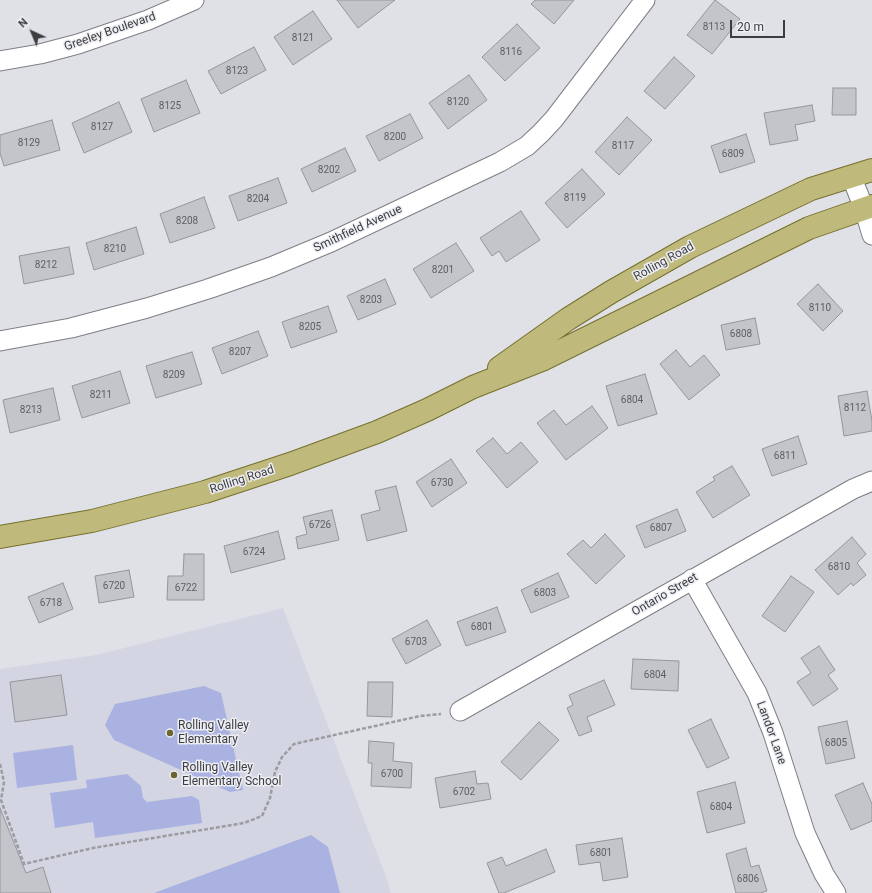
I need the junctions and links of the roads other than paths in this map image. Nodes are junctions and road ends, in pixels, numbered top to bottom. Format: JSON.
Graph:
{"nodes":[{"id":1,"x":194,"y":0,"type":"edge"},
{"id":2,"x":645,"y":0,"type":"edge"},
{"id":3,"x":0,"y":61,"type":"edge"},
{"id":4,"x":872,"y":170,"type":"edge"},
{"id":5,"x":851,"y":176,"type":"junction"},
{"id":6,"x":868,"y":207,"type":"edge"},
{"id":7,"x":872,"y":235,"type":"edge"},
{"id":8,"x":0,"y":341,"type":"edge"},
{"id":9,"x":473,"y":387,"type":"junction"},
{"id":10,"x":872,"y":481,"type":"edge"},
{"id":11,"x":0,"y":536,"type":"edge"},
{"id":12,"x":692,"y":579,"type":"junction"},
{"id":13,"x":460,"y":711,"type":"road end"},
{"id":14,"x":836,"y":893,"type":"edge"}],
"edges":[{"from":1,"to":3,"type":"street","name":"Greeley Boulevard"},
{"from":2,"to":8,"type":"street","name":"Smithfield Avenue"},
{"from":4,"to":5,"type":"main road","name":"Rolling Road"},
{"from":5,"to":6,"type":"street"},
{"from":5,"to":9,"type":"main road","name":"Rolling Road"},
{"from":6,"to":7,"type":"street"},
{"from":6,"to":9,"type":"main road","name":"Rolling Road"},
{"from":9,"to":11,"type":"main road","name":"Rolling Road"},
{"from":10,"to":12,"type":"street","name":"Ontario Street"},
{"from":12,"to":13,"type":"street","name":"Ontario Street"},
{"from":12,"to":14,"type":"street","name":"Landor Lane"}]}
